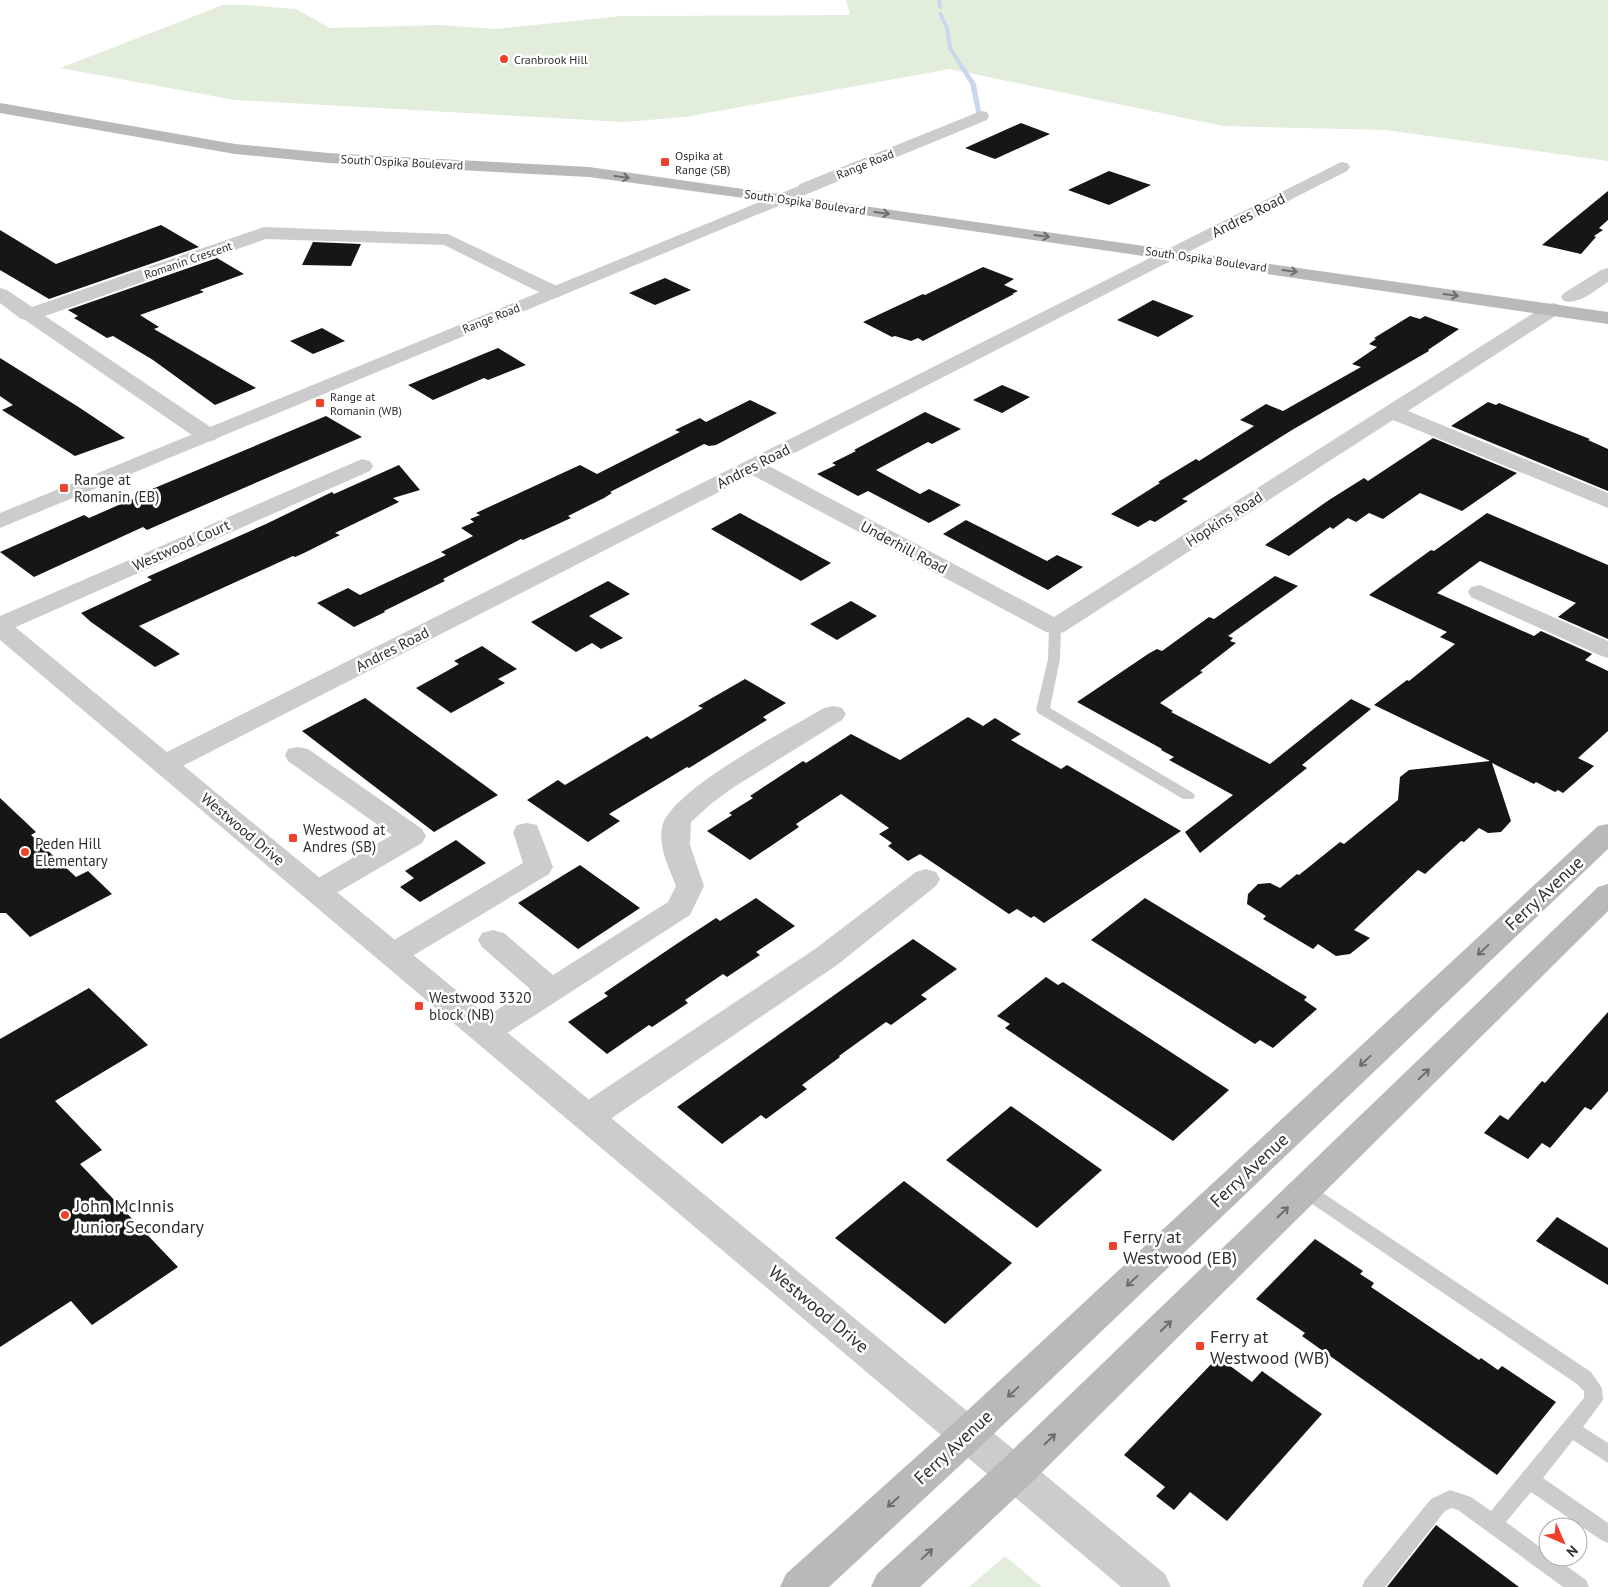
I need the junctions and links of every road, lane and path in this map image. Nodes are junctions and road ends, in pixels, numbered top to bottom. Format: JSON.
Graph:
{"nodes":[{"id":1,"x":0,"y":98,"type":"edge"},
{"id":2,"x":0,"y":108,"type":"edge"},
{"id":3,"x":981,"y":116,"type":"dead end"},
{"id":4,"x":1341,"y":167,"type":"dead end"},
{"id":5,"x":806,"y":188,"type":"junction"},
{"id":6,"x":781,"y":198,"type":"junction"},
{"id":7,"x":1192,"y":243,"type":"junction"},
{"id":8,"x":1170,"y":254,"type":"junction"},
{"id":9,"x":1608,"y":274,"type":"edge"},
{"id":10,"x":554,"y":292,"type":"junction"},
{"id":11,"x":0,"y":294,"type":"edge"},
{"id":12,"x":1571,"y":297,"type":"junction"},
{"id":13,"x":1608,"y":303,"type":"edge"},
{"id":14,"x":1553,"y":309,"type":"junction"},
{"id":15,"x":28,"y":315,"type":"junction"},
{"id":16,"x":1608,"y":318,"type":"edge"},
{"id":17,"x":1392,"y":412,"type":"junction"},
{"id":18,"x":207,"y":435,"type":"junction"},
{"id":19,"x":362,"y":466,"type":"dead end"},
{"id":20,"x":752,"y":466,"type":"junction"},
{"id":21,"x":1608,"y":501,"type":"edge"},
{"id":22,"x":0,"y":521,"type":"edge"},
{"id":23,"x":1480,"y":592,"type":"dead end"},
{"id":24,"x":0,"y":626,"type":"edge"},
{"id":25,"x":1055,"y":627,"type":"junction"},
{"id":26,"x":1608,"y":650,"type":"edge"},
{"id":27,"x":833,"y":714,"type":"dead end"},
{"id":28,"x":298,"y":755,"type":"dead end"},
{"id":29,"x":165,"y":764,"type":"junction"},
{"id":30,"x":1188,"y":796,"type":"dead end"},
{"id":31,"x":527,"y":832,"type":"dead end"},
{"id":32,"x":1608,"y":833,"type":"edge"},
{"id":33,"x":926,"y":879,"type":"dead end"},
{"id":34,"x":318,"y":891,"type":"junction"},
{"id":35,"x":1608,"y":894,"type":"edge"},
{"id":36,"x":493,"y":940,"type":"dead end"},
{"id":37,"x":393,"y":954,"type":"junction"},
{"id":38,"x":552,"y":990,"type":"junction"},
{"id":39,"x":487,"y":1031,"type":"junction"},
{"id":40,"x":588,"y":1117,"type":"junction"},
{"id":41,"x":1305,"y":1190,"type":"junction"},
{"id":42,"x":1571,"y":1429,"type":"junction"},
{"id":43,"x":968,"y":1434,"type":"junction"},
{"id":44,"x":1608,"y":1454,"type":"edge"},
{"id":45,"x":1015,"y":1473,"type":"junction"},
{"id":46,"x":1530,"y":1480,"type":"junction"},
{"id":47,"x":1493,"y":1524,"type":"junction"},
{"id":48,"x":1608,"y":1534,"type":"edge"},
{"id":49,"x":800,"y":1587,"type":"edge"},
{"id":50,"x":891,"y":1587,"type":"edge"},
{"id":51,"x":1151,"y":1587,"type":"edge"},
{"id":52,"x":1372,"y":1587,"type":"edge"},
{"id":53,"x":1580,"y":1587,"type":"edge"}],
"edges":[{"from":1,"to":5,"type":"main road","name":"South Ospika Boulevard"},
{"from":2,"to":6,"type":"main road","name":"South Ospika Boulevard","one_way":true},
{"from":3,"to":5,"type":"street","name":"Range Road"},
{"from":4,"to":7,"type":"street","name":"Andres Road"},
{"from":5,"to":6,"type":"street","name":"Range Road"},
{"from":5,"to":7,"type":"main road","name":"South Ospika Boulevard"},
{"from":6,"to":8,"type":"main road","name":"South Ospika Boulevard","one_way":true},
{"from":6,"to":10,"type":"street","name":"Range Road"},
{"from":7,"to":8,"type":"street","name":"Andres Road"},
{"from":7,"to":12,"type":"main road","name":"South Ospika Boulevard"},
{"from":8,"to":14,"type":"main road","name":"South Ospika Boulevard","one_way":true},
{"from":8,"to":20,"type":"street","name":"Andres Road"},
{"from":9,"to":12,"type":"street"},
{"from":10,"to":15,"type":"street","name":"Romanin Crescent"},
{"from":10,"to":18,"type":"street","name":"Range Road"},
{"from":11,"to":15,"type":"street"},
{"from":12,"to":13,"type":"main road","name":"South Ospika Boulevard"},
{"from":14,"to":16,"type":"main road","name":"South Ospika Boulevard"},
{"from":14,"to":17,"type":"street","name":"Hopkins Road"},
{"from":15,"to":18,"type":"street"},
{"from":17,"to":21,"type":"street"},
{"from":17,"to":25,"type":"street","name":"Hopkins Road"},
{"from":18,"to":22,"type":"street","name":"Range Road"},
{"from":19,"to":24,"type":"street","name":"Westwood Court"},
{"from":20,"to":25,"type":"street","name":"Underhill Road"},
{"from":20,"to":29,"type":"street","name":"Andres Road"},
{"from":23,"to":26,"type":"street"},
{"from":24,"to":29,"type":"street","name":"Westwood Drive"},
{"from":25,"to":30,"type":"lane"},
{"from":27,"to":38,"type":"street"},
{"from":28,"to":34,"type":"street"},
{"from":29,"to":34,"type":"street","name":"Westwood Drive"},
{"from":31,"to":37,"type":"street"},
{"from":32,"to":43,"type":"main road","name":"Ferry Avenue","one_way":true},
{"from":33,"to":40,"type":"street"},
{"from":34,"to":37,"type":"street","name":"Westwood Drive"},
{"from":41,"to":35,"type":"main road","one_way":true},
{"from":36,"to":38,"type":"street"},
{"from":37,"to":39,"type":"street","name":"Westwood Drive"},
{"from":38,"to":39,"type":"street"},
{"from":39,"to":40,"type":"street","name":"Westwood Drive"},
{"from":40,"to":43,"type":"street","name":"Westwood Drive"},
{"from":41,"to":42,"type":"lane"},
{"from":45,"to":41,"type":"main road","one_way":true},
{"from":42,"to":44,"type":"lane"},
{"from":42,"to":46,"type":"lane"},
{"from":43,"to":45,"type":"street","name":"Westwood Drive"},
{"from":43,"to":49,"type":"main road","name":"Ferry Avenue","one_way":true},
{"from":50,"to":45,"type":"main road","one_way":true},
{"from":45,"to":51,"type":"street","name":"Westwood Drive"},
{"from":46,"to":47,"type":"lane"},
{"from":46,"to":48,"type":"lane"},
{"from":47,"to":52,"type":"lane"},
{"from":47,"to":53,"type":"lane"}]}
